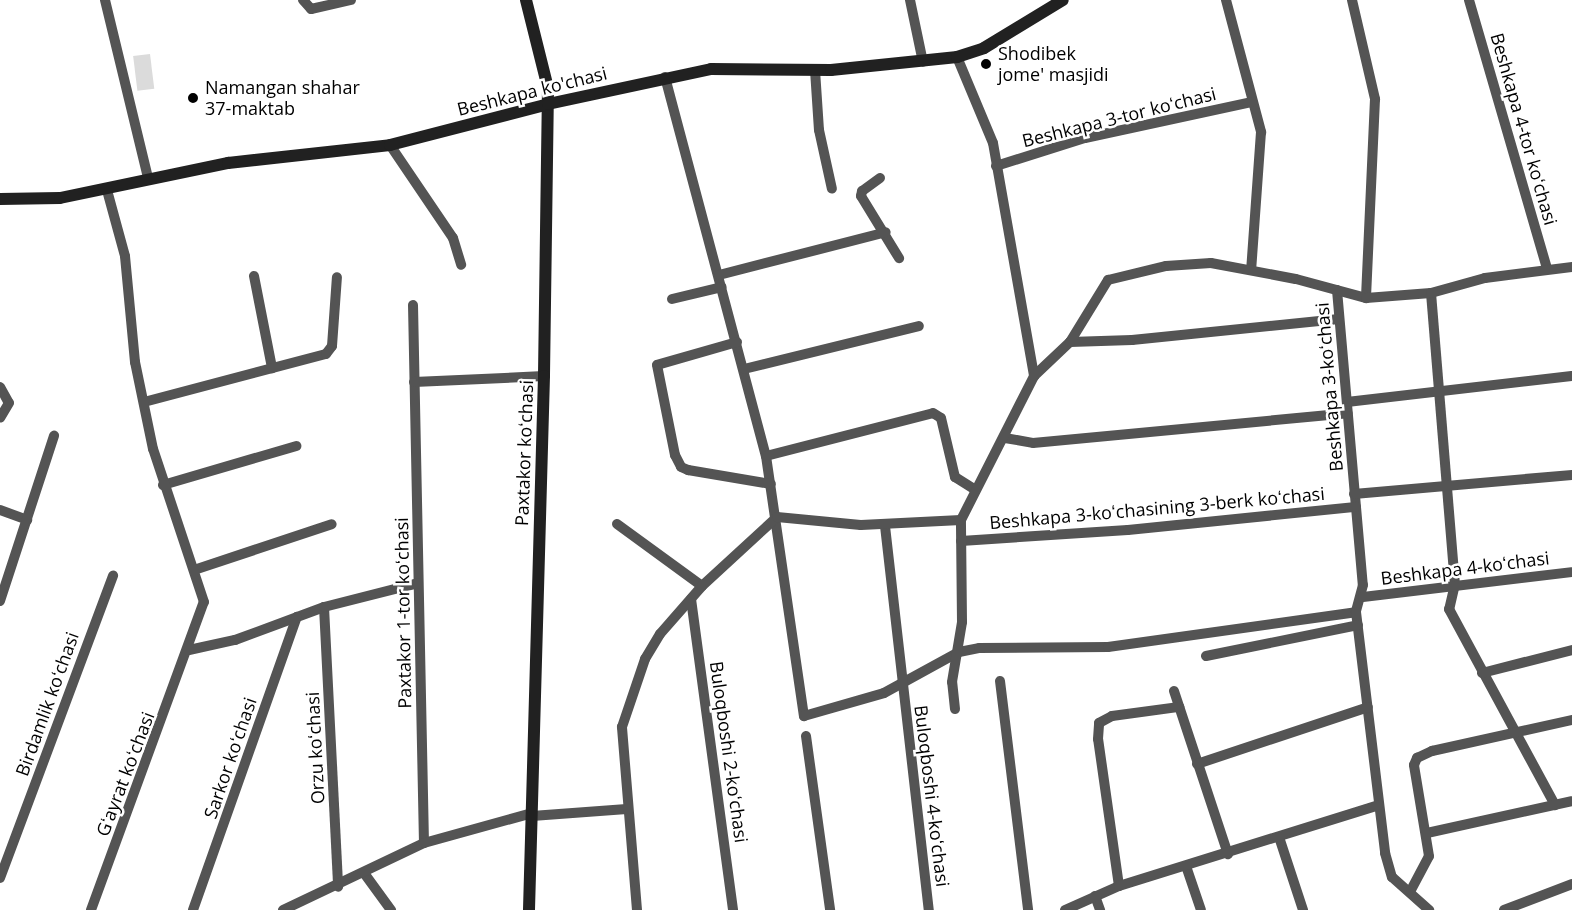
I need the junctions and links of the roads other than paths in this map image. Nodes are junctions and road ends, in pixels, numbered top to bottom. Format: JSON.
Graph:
{"nodes":[{"id":1,"x":105,"y":0,"type":"edge"},
{"id":2,"x":303,"y":0,"type":"edge"},
{"id":3,"x":351,"y":0,"type":"edge"},
{"id":4,"x":526,"y":0,"type":"edge"},
{"id":5,"x":910,"y":0,"type":"edge"},
{"id":6,"x":1063,"y":0,"type":"edge"},
{"id":7,"x":1226,"y":0,"type":"edge"},
{"id":8,"x":1352,"y":0,"type":"edge"},
{"id":9,"x":1469,"y":0,"type":"edge"},
{"id":10,"x":957,"y":57,"type":"junction"},
{"id":11,"x":923,"y":62,"type":"junction"},
{"id":12,"x":815,"y":70,"type":"junction"},
{"id":13,"x":665,"y":77,"type":"junction"},
{"id":14,"x":1251,"y":102,"type":"junction"},
{"id":15,"x":548,"y":104,"type":"junction"},
{"id":16,"x":390,"y":145,"type":"junction"},
{"id":17,"x":996,"y":166,"type":"junction"},
{"id":18,"x":148,"y":178,"type":"junction"},
{"id":19,"x":880,"y":178,"type":"dead end"},
{"id":20,"x":832,"y":189,"type":"dead end"},
{"id":21,"x":107,"y":190,"type":"junction"},
{"id":22,"x":0,"y":199,"type":"edge"},
{"id":23,"x":886,"y":232,"type":"junction"},
{"id":24,"x":899,"y":258,"type":"dead end"},
{"id":25,"x":461,"y":265,"type":"dead end"},
{"id":26,"x":1572,"y":267,"type":"edge"},
{"id":27,"x":1547,"y":268,"type":"junction"},
{"id":28,"x":1251,"y":270,"type":"junction"},
{"id":29,"x":719,"y":275,"type":"junction"},
{"id":30,"x":254,"y":276,"type":"dead end"},
{"id":31,"x":337,"y":277,"type":"dead end"},
{"id":32,"x":722,"y":287,"type":"junction"},
{"id":33,"x":1337,"y":290,"type":"junction"},
{"id":34,"x":1431,"y":293,"type":"junction"},
{"id":35,"x":1366,"y":298,"type":"junction"},
{"id":36,"x":672,"y":299,"type":"dead end"},
{"id":37,"x":413,"y":305,"type":"dead end"},
{"id":38,"x":1339,"y":320,"type":"junction"},
{"id":39,"x":919,"y":326,"type":"dead end"},
{"id":40,"x":737,"y":342,"type":"junction"},
{"id":41,"x":1070,"y":342,"type":"junction"},
{"id":42,"x":272,"y":368,"type":"junction"},
{"id":43,"x":744,"y":369,"type":"junction"},
{"id":44,"x":544,"y":376,"type":"junction"},
{"id":45,"x":1034,"y":376,"type":"junction"},
{"id":46,"x":1572,"y":376,"type":"edge"},
{"id":47,"x":414,"y":382,"type":"junction"},
{"id":48,"x":0,"y":387,"type":"edge"},
{"id":49,"x":1440,"y":393,"type":"junction"},
{"id":50,"x":144,"y":402,"type":"junction"},
{"id":51,"x":1347,"y":408,"type":"junction"},
{"id":52,"x":0,"y":418,"type":"edge"},
{"id":53,"x":54,"y":436,"type":"dead end"},
{"id":54,"x":1005,"y":438,"type":"junction"},
{"id":55,"x":296,"y":446,"type":"dead end"},
{"id":56,"x":765,"y":456,"type":"junction"},
{"id":57,"x":1572,"y":475,"type":"edge"},
{"id":58,"x":771,"y":484,"type":"junction"},
{"id":59,"x":164,"y":485,"type":"junction"},
{"id":60,"x":1447,"y":485,"type":"junction"},
{"id":61,"x":975,"y":489,"type":"junction"},
{"id":62,"x":1354,"y":494,"type":"junction"},
{"id":63,"x":1356,"y":507,"type":"junction"},
{"id":64,"x":0,"y":510,"type":"edge"},
{"id":65,"x":777,"y":517,"type":"junction"},
{"id":66,"x":27,"y":520,"type":"junction"},
{"id":67,"x":961,"y":520,"type":"junction"},
{"id":68,"x":332,"y":524,"type":"dead end"},
{"id":69,"x":617,"y":524,"type":"dead end"},
{"id":70,"x":885,"y":525,"type":"junction"},
{"id":71,"x":961,"y":541,"type":"junction"},
{"id":72,"x":194,"y":570,"type":"junction"},
{"id":73,"x":1572,"y":572,"type":"edge"},
{"id":74,"x":113,"y":575,"type":"dead end"},
{"id":75,"x":418,"y":583,"type":"junction"},
{"id":76,"x":1455,"y":584,"type":"junction"},
{"id":77,"x":702,"y":586,"type":"junction"},
{"id":78,"x":1363,"y":597,"type":"junction"},
{"id":79,"x":691,"y":599,"type":"junction"},
{"id":80,"x":0,"y":601,"type":"edge"},
{"id":81,"x":324,"y":607,"type":"junction"},
{"id":82,"x":1356,"y":612,"type":"junction"},
{"id":83,"x":297,"y":617,"type":"junction"},
{"id":84,"x":1358,"y":625,"type":"junction"},
{"id":85,"x":189,"y":650,"type":"junction"},
{"id":86,"x":1572,"y":650,"type":"edge"},
{"id":87,"x":959,"y":652,"type":"junction"},
{"id":88,"x":1206,"y":656,"type":"dead end"},
{"id":89,"x":1482,"y":673,"type":"junction"},
{"id":90,"x":1000,"y":681,"type":"dead end"},
{"id":91,"x":901,"y":685,"type":"junction"},
{"id":92,"x":1174,"y":691,"type":"dead end"},
{"id":93,"x":1179,"y":707,"type":"junction"},
{"id":94,"x":1368,"y":707,"type":"junction"},
{"id":95,"x":955,"y":709,"type":"dead end"},
{"id":96,"x":1572,"y":720,"type":"edge"},
{"id":97,"x":1516,"y":733,"type":"junction"},
{"id":98,"x":806,"y":736,"type":"dead end"},
{"id":99,"x":1197,"y":764,"type":"junction"},
{"id":100,"x":1572,"y":801,"type":"edge"},
{"id":101,"x":1379,"y":805,"type":"junction"},
{"id":102,"x":1555,"y":805,"type":"junction"},
{"id":103,"x":627,"y":809,"type":"junction"},
{"id":104,"x":532,"y":814,"type":"junction"},
{"id":105,"x":1427,"y":832,"type":"junction"},
{"id":106,"x":1279,"y":837,"type":"junction"},
{"id":107,"x":424,"y":843,"type":"junction"},
{"id":108,"x":1228,"y":854,"type":"junction"},
{"id":109,"x":1186,"y":866,"type":"junction"},
{"id":110,"x":363,"y":873,"type":"junction"},
{"id":111,"x":0,"y":878,"type":"edge"},
{"id":112,"x":1572,"y":884,"type":"edge"},
{"id":113,"x":1119,"y":886,"type":"junction"},
{"id":114,"x":338,"y":887,"type":"junction"},
{"id":115,"x":1411,"y":890,"type":"junction"},
{"id":116,"x":1095,"y":896,"type":"junction"},
{"id":117,"x":297,"y":908,"type":"edge"},
{"id":118,"x":91,"y":910,"type":"edge"},
{"id":119,"x":193,"y":910,"type":"edge"},
{"id":120,"x":284,"y":910,"type":"edge"},
{"id":121,"x":391,"y":910,"type":"edge"},
{"id":122,"x":529,"y":910,"type":"edge"},
{"id":123,"x":637,"y":910,"type":"edge"},
{"id":124,"x":734,"y":910,"type":"edge"},
{"id":125,"x":830,"y":910,"type":"edge"},
{"id":126,"x":929,"y":910,"type":"edge"},
{"id":127,"x":1028,"y":910,"type":"edge"},
{"id":128,"x":1065,"y":910,"type":"edge"},
{"id":129,"x":1100,"y":910,"type":"edge"},
{"id":130,"x":1201,"y":910,"type":"edge"},
{"id":131,"x":1303,"y":910,"type":"edge"},
{"id":132,"x":1429,"y":910,"type":"edge"},
{"id":133,"x":1504,"y":910,"type":"edge"}],
"edges":[{"from":1,"to":18,"type":"street"},
{"from":2,"to":3,"type":"street"},
{"from":4,"to":15,"type":"street","name":"Paxtakor koʻchasi"},
{"from":5,"to":11,"type":"street"},
{"from":6,"to":10,"type":"street","name":"Beshkapa ko'chasi"},
{"from":7,"to":14,"type":"street"},
{"from":8,"to":35,"type":"street"},
{"from":9,"to":27,"type":"street","name":"Beshkapa 4-tor koʻchasi"},
{"from":10,"to":11,"type":"street","name":"Beshkapa ko'chasi"},
{"from":10,"to":17,"type":"street"},
{"from":11,"to":12,"type":"street","name":"Beshkapa ko'chasi"},
{"from":12,"to":13,"type":"street","name":"Beshkapa ko'chasi"},
{"from":12,"to":20,"type":"street"},
{"from":13,"to":15,"type":"street","name":"Beshkapa ko'chasi"},
{"from":13,"to":29,"type":"street"},
{"from":14,"to":17,"type":"street","name":"Beshkapa 3-tor koʻchasi"},
{"from":14,"to":28,"type":"street"},
{"from":15,"to":16,"type":"street","name":"Beshkapa ko'chasi"},
{"from":15,"to":44,"type":"street","name":"Paxtakor koʻchasi"},
{"from":16,"to":18,"type":"street","name":"Beshkapa ko'chasi"},
{"from":16,"to":25,"type":"street"},
{"from":17,"to":45,"type":"street"},
{"from":18,"to":21,"type":"street","name":"Beshkapa ko'chasi"},
{"from":19,"to":23,"type":"street"},
{"from":21,"to":22,"type":"street","name":"Beshkapa ko'chasi"},
{"from":21,"to":50,"type":"street","name":"Gʻayrat koʻchasi"},
{"from":23,"to":24,"type":"street"},
{"from":23,"to":29,"type":"street"},
{"from":26,"to":27,"type":"street"},
{"from":27,"to":34,"type":"street"},
{"from":28,"to":33,"type":"street","name":"Beshkapa 3-koʻchasi"},
{"from":28,"to":41,"type":"street","name":"Beshkapa 3-koʻchasi"},
{"from":29,"to":32,"type":"street"},
{"from":30,"to":42,"type":"street"},
{"from":31,"to":42,"type":"street"},
{"from":32,"to":36,"type":"street"},
{"from":32,"to":40,"type":"street"},
{"from":33,"to":35,"type":"street"},
{"from":33,"to":38,"type":"street","name":"Beshkapa 3-koʻchasi"},
{"from":34,"to":35,"type":"street"},
{"from":34,"to":49,"type":"street"},
{"from":37,"to":47,"type":"street","name":"Paxtakor 1-tor koʻchasi"},
{"from":38,"to":41,"type":"street"},
{"from":38,"to":51,"type":"street","name":"Beshkapa 3-koʻchasi"},
{"from":39,"to":43,"type":"street"},
{"from":40,"to":43,"type":"street"},
{"from":40,"to":58,"type":"street"},
{"from":41,"to":45,"type":"street","name":"Beshkapa 3-koʻchasi"},
{"from":42,"to":50,"type":"street"},
{"from":43,"to":56,"type":"street"},
{"from":44,"to":47,"type":"street"},
{"from":44,"to":104,"type":"street","name":"Paxtakor koʻchasi"},
{"from":45,"to":54,"type":"street","name":"Beshkapa 3-koʻchasi"},
{"from":46,"to":49,"type":"street"},
{"from":47,"to":75,"type":"street","name":"Paxtakor 1-tor koʻchasi"},
{"from":48,"to":52,"type":"street"},
{"from":49,"to":51,"type":"street"},
{"from":49,"to":60,"type":"street"},
{"from":50,"to":59,"type":"street","name":"Gʻayrat koʻchasi"},
{"from":51,"to":54,"type":"street"},
{"from":51,"to":62,"type":"street","name":"Beshkapa 3-koʻchasi"},
{"from":53,"to":66,"type":"street"},
{"from":54,"to":61,"type":"street","name":"Beshkapa 3-koʻchasi"},
{"from":55,"to":59,"type":"street"},
{"from":56,"to":58,"type":"street"},
{"from":56,"to":61,"type":"street"},
{"from":57,"to":60,"type":"street"},
{"from":58,"to":65,"type":"street"},
{"from":59,"to":72,"type":"street","name":"Gʻayrat koʻchasi"},
{"from":60,"to":62,"type":"street"},
{"from":60,"to":76,"type":"street"},
{"from":61,"to":67,"type":"street","name":"Beshkapa 3-koʻchasi"},
{"from":62,"to":63,"type":"street","name":"Beshkapa 3-koʻchasi"},
{"from":63,"to":71,"type":"street","name":"Beshkapa 3-koʻchasining 3-berk koʻchasi"},
{"from":63,"to":78,"type":"street","name":"Beshkapa 3-koʻchasi"},
{"from":64,"to":66,"type":"street"},
{"from":65,"to":70,"type":"street"},
{"from":65,"to":77,"type":"street"},
{"from":65,"to":91,"type":"street"},
{"from":66,"to":80,"type":"street"},
{"from":67,"to":70,"type":"street"},
{"from":67,"to":71,"type":"street","name":"Beshkapa 3-koʻchasi"},
{"from":68,"to":72,"type":"street"},
{"from":69,"to":77,"type":"street"},
{"from":70,"to":91,"type":"street","name":"Buloqboshi 4-koʻchasi"},
{"from":71,"to":87,"type":"street","name":"Beshkapa 3-koʻchasi"},
{"from":72,"to":85,"type":"street","name":"Gʻayrat koʻchasi"},
{"from":73,"to":76,"type":"street","name":"Beshkapa 4-koʻchasi"},
{"from":74,"to":111,"type":"street","name":"Birdamlik koʻchasi"},
{"from":75,"to":81,"type":"street"},
{"from":75,"to":107,"type":"street","name":"Paxtakor 1-tor koʻchasi"},
{"from":76,"to":78,"type":"street","name":"Beshkapa 4-koʻchasi"},
{"from":76,"to":89,"type":"street"},
{"from":77,"to":79,"type":"street"},
{"from":78,"to":82,"type":"street","name":"Beshkapa 3-koʻchasi"},
{"from":79,"to":103,"type":"street"},
{"from":79,"to":124,"type":"street","name":"Buloqboshi 2-koʻchasi"},
{"from":81,"to":83,"type":"street"},
{"from":81,"to":114,"type":"street","name":"Orzu koʻchasi"},
{"from":82,"to":84,"type":"street"},
{"from":82,"to":87,"type":"street"},
{"from":83,"to":85,"type":"street"},
{"from":83,"to":119,"type":"street","name":"Sarkor koʻchasi"},
{"from":84,"to":88,"type":"street"},
{"from":84,"to":94,"type":"street"},
{"from":85,"to":118,"type":"street","name":"Gʻayrat koʻchasi"},
{"from":86,"to":89,"type":"street"},
{"from":87,"to":91,"type":"street"},
{"from":87,"to":95,"type":"street","name":"Beshkapa 3-koʻchasi"},
{"from":89,"to":97,"type":"street"},
{"from":90,"to":127,"type":"street"},
{"from":91,"to":126,"type":"street","name":"Buloqboshi 4-koʻchasi"},
{"from":92,"to":93,"type":"street"},
{"from":93,"to":99,"type":"street"},
{"from":93,"to":113,"type":"street"},
{"from":94,"to":99,"type":"street"},
{"from":94,"to":101,"type":"street"},
{"from":96,"to":97,"type":"street"},
{"from":97,"to":102,"type":"street"},
{"from":97,"to":105,"type":"street"},
{"from":98,"to":125,"type":"street"},
{"from":99,"to":108,"type":"street"},
{"from":100,"to":102,"type":"street"},
{"from":101,"to":106,"type":"street"},
{"from":101,"to":115,"type":"street"},
{"from":102,"to":105,"type":"street"},
{"from":103,"to":104,"type":"street"},
{"from":103,"to":123,"type":"street"},
{"from":104,"to":107,"type":"street"},
{"from":104,"to":122,"type":"street","name":"Paxtakor koʻchasi"},
{"from":105,"to":115,"type":"street"},
{"from":106,"to":108,"type":"street"},
{"from":106,"to":131,"type":"street"},
{"from":107,"to":110,"type":"street"},
{"from":108,"to":109,"type":"street"},
{"from":109,"to":113,"type":"street"},
{"from":109,"to":130,"type":"street"},
{"from":110,"to":114,"type":"street"},
{"from":110,"to":121,"type":"street"},
{"from":112,"to":133,"type":"street"},
{"from":113,"to":116,"type":"street"},
{"from":114,"to":117,"type":"street"},
{"from":115,"to":132,"type":"street"},
{"from":116,"to":128,"type":"street"},
{"from":116,"to":129,"type":"street"},
{"from":117,"to":120,"type":"street"}]}
